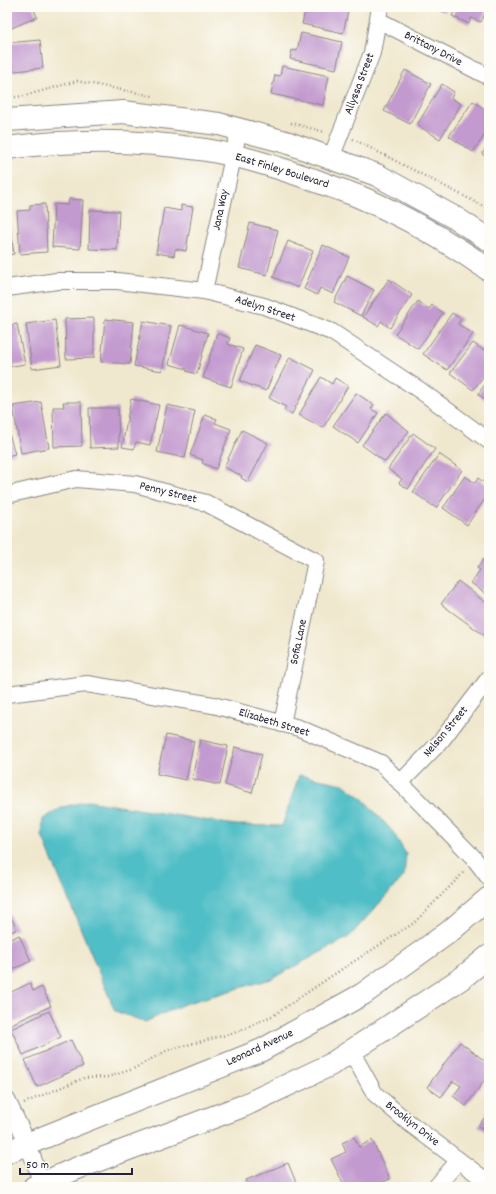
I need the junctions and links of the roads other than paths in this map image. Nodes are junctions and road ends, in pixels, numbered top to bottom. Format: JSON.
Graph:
{"nodes":[{"id":1,"x":379,"y":14,"type":"edge"},
{"id":2,"x":489,"y":77,"type":"edge"},
{"id":3,"x":7,"y":120,"type":"edge"},
{"id":4,"x":239,"y":129,"type":"junction"},
{"id":5,"x":7,"y":148,"type":"edge"},
{"id":6,"x":233,"y":156,"type":"junction"},
{"id":7,"x":331,"y":158,"type":"junction"},
{"id":8,"x":489,"y":240,"type":"edge"},
{"id":9,"x":489,"y":270,"type":"edge"},
{"id":10,"x":7,"y":288,"type":"edge"},
{"id":11,"x":204,"y":291,"type":"junction"},
{"id":12,"x":489,"y":441,"type":"edge"},
{"id":13,"x":7,"y":495,"type":"edge"},
{"id":14,"x":316,"y":561,"type":"joint"},
{"id":15,"x":489,"y":678,"type":"edge"},
{"id":16,"x":7,"y":694,"type":"edge"},
{"id":17,"x":282,"y":724,"type":"junction"},
{"id":18,"x":400,"y":783,"type":"junction"},
{"id":19,"x":489,"y":878,"type":"edge"},
{"id":20,"x":489,"y":898,"type":"edge"},
{"id":21,"x":489,"y":956,"type":"edge"},
{"id":22,"x":351,"y":1052,"type":"junction"},
{"id":23,"x":9,"y":1104,"type":"edge"},
{"id":24,"x":28,"y":1144,"type":"junction"},
{"id":25,"x":7,"y":1152,"type":"edge"},
{"id":26,"x":459,"y":1160,"type":"junction"},
{"id":27,"x":489,"y":1183,"type":"edge"},
{"id":28,"x":38,"y":1185,"type":"edge"},
{"id":29,"x":436,"y":1187,"type":"edge"}],
"edges":[{"from":1,"to":2,"type":"street","name":"Brittany Drive"},
{"from":1,"to":7,"type":"street","name":"Allyssa Street"},
{"from":3,"to":4,"type":"street"},
{"from":4,"to":6,"type":"street","name":"Jana Way"},
{"from":4,"to":7,"type":"street"},
{"from":5,"to":6,"type":"street","name":"East Finley Boulevard"},
{"from":6,"to":9,"type":"street","name":"East Finley Boulevard"},
{"from":6,"to":11,"type":"street","name":"Jana Way"},
{"from":7,"to":8,"type":"street"},
{"from":10,"to":11,"type":"street","name":"Adelyn Street"},
{"from":11,"to":12,"type":"street","name":"Adelyn Street"},
{"from":13,"to":14,"type":"street","name":"Penny Street"},
{"from":14,"to":17,"type":"street","name":"Sofia Lane"},
{"from":15,"to":18,"type":"street","name":"Nelson Street"},
{"from":16,"to":17,"type":"street","name":"Elizabeth Street"},
{"from":17,"to":18,"type":"street","name":"Elizabeth Street"},
{"from":18,"to":19,"type":"street","name":"Elizabeth Street"},
{"from":20,"to":24,"type":"street","name":"Leonard Avenue"},
{"from":21,"to":22,"type":"street"},
{"from":22,"to":26,"type":"street","name":"Brooklyn Drive"},
{"from":22,"to":28,"type":"street"},
{"from":23,"to":24,"type":"street"},
{"from":24,"to":25,"type":"street","name":"Leonard Avenue"},
{"from":24,"to":28,"type":"street"},
{"from":26,"to":27,"type":"street","name":"Brooklyn Drive"},
{"from":26,"to":29,"type":"street"}]}
